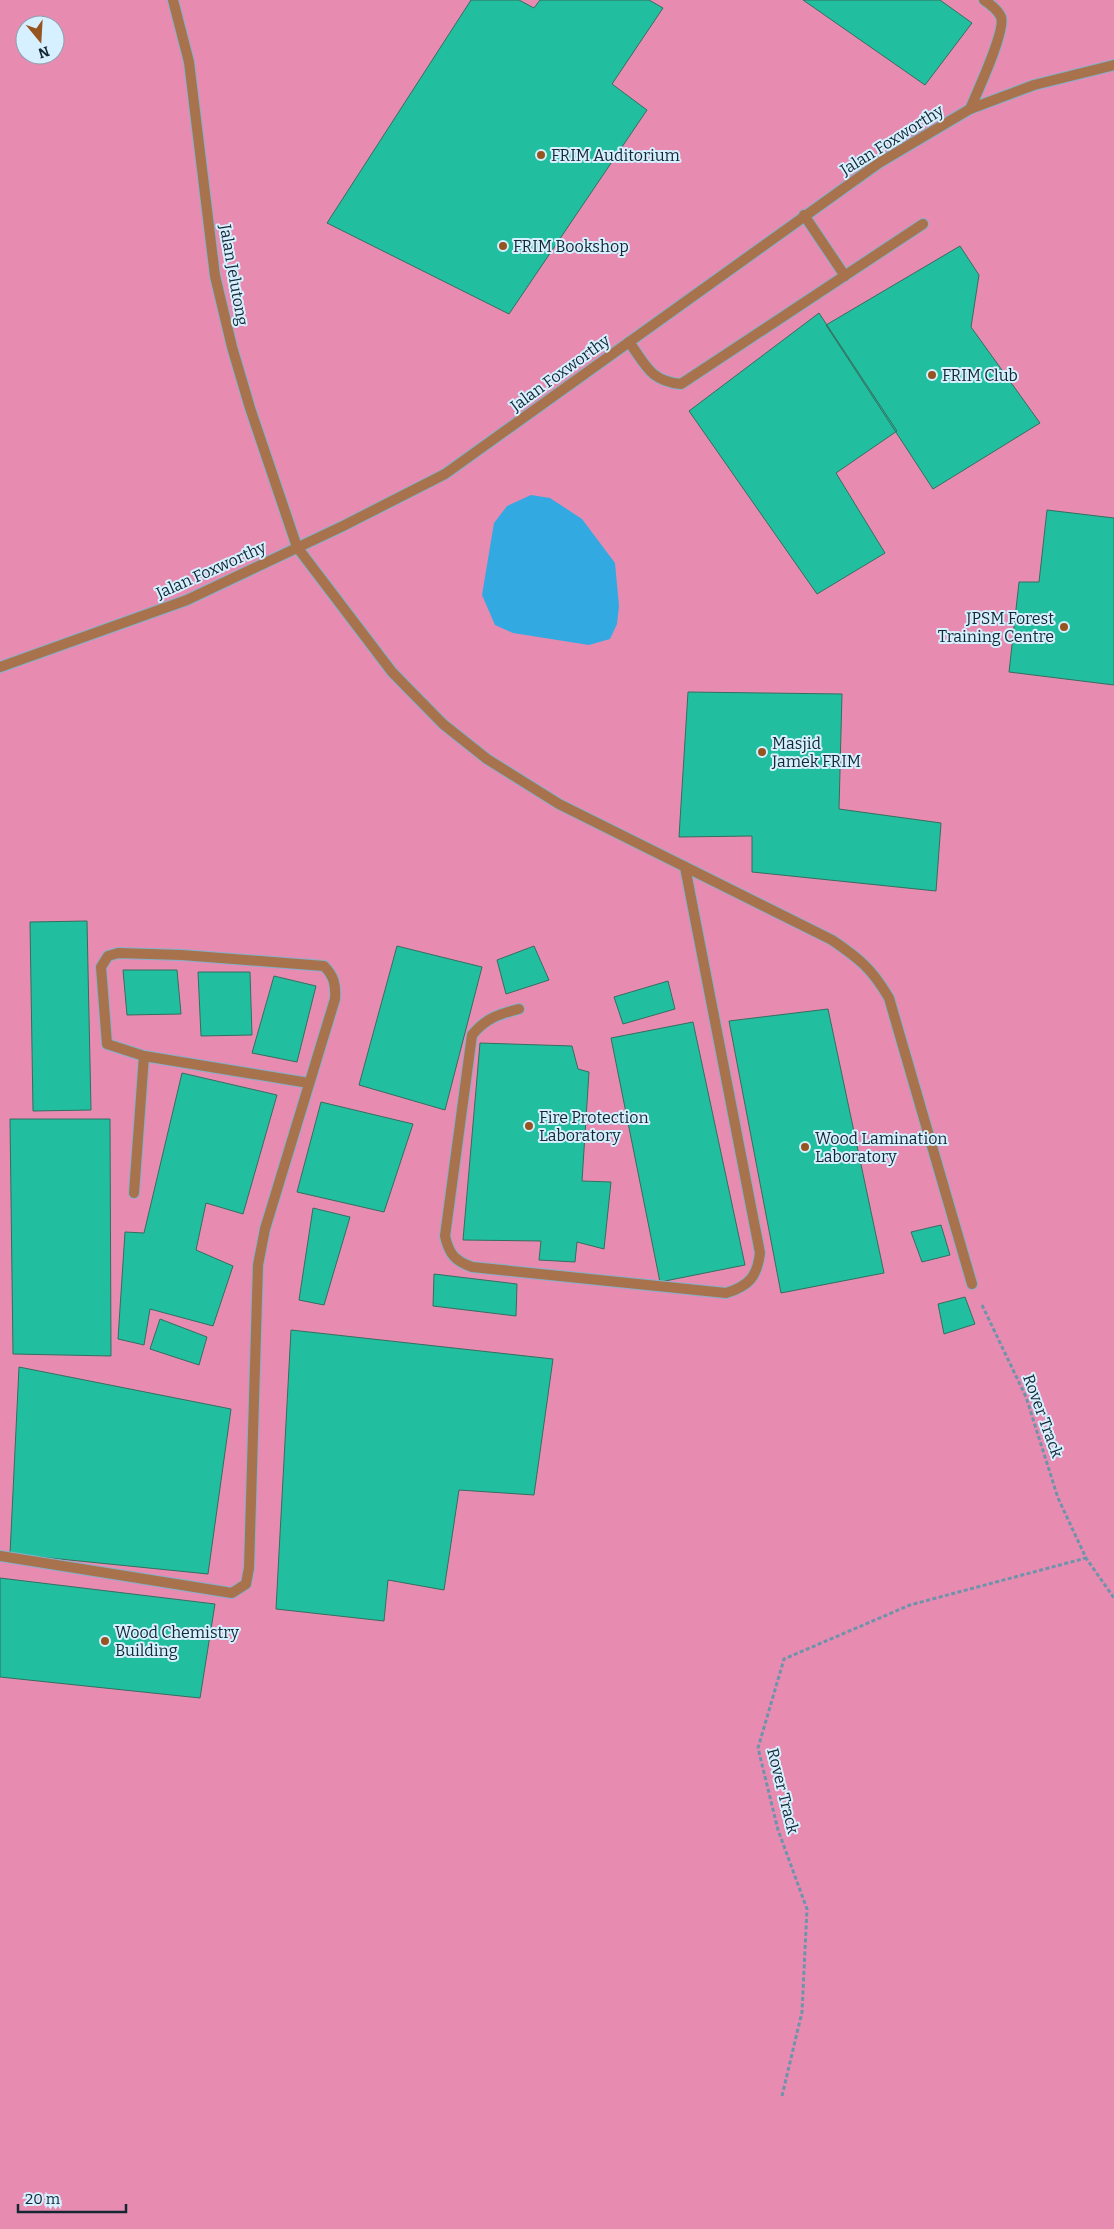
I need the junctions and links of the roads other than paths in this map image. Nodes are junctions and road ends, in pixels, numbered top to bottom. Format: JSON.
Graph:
{"nodes":[{"id":1,"x":173,"y":0,"type":"edge"},
{"id":2,"x":984,"y":0,"type":"edge"},
{"id":3,"x":1114,"y":65,"type":"edge"},
{"id":4,"x":970,"y":109,"type":"junction"},
{"id":5,"x":804,"y":215,"type":"junction"},
{"id":6,"x":923,"y":224,"type":"dead end"},
{"id":7,"x":845,"y":276,"type":"junction"},
{"id":8,"x":629,"y":342,"type":"junction"},
{"id":9,"x":297,"y":547,"type":"junction"},
{"id":10,"x":0,"y":667,"type":"edge"},
{"id":11,"x":685,"y":867,"type":"junction"},
{"id":12,"x":519,"y":1010,"type":"dead end"},
{"id":13,"x":144,"y":1056,"type":"junction"},
{"id":14,"x":309,"y":1083,"type":"junction"},
{"id":15,"x":134,"y":1193,"type":"dead end"},
{"id":16,"x":972,"y":1284,"type":"road end"},
{"id":17,"x":0,"y":1556,"type":"edge"}],
"edges":[{"from":1,"to":9,"type":"street","name":"Jalan Jelutong"},
{"from":2,"to":4,"type":"street"},
{"from":3,"to":4,"type":"street","name":"Jalan Foxworthy"},
{"from":4,"to":5,"type":"street","name":"Jalan Foxworthy"},
{"from":5,"to":7,"type":"street"},
{"from":5,"to":8,"type":"street","name":"Jalan Foxworthy"},
{"from":6,"to":7,"type":"street"},
{"from":7,"to":8,"type":"street"},
{"from":8,"to":9,"type":"street","name":"Jalan Foxworthy"},
{"from":9,"to":10,"type":"street","name":"Jalan Foxworthy"},
{"from":9,"to":11,"type":"street","name":"Jalan Jelutong"},
{"from":11,"to":12,"type":"street"},
{"from":11,"to":16,"type":"street","name":"Jalan Jelutong"},
{"from":13,"to":14,"type":"street"},
{"from":13,"to":14,"type":"street"},
{"from":13,"to":15,"type":"street"},
{"from":14,"to":17,"type":"street"}]}
